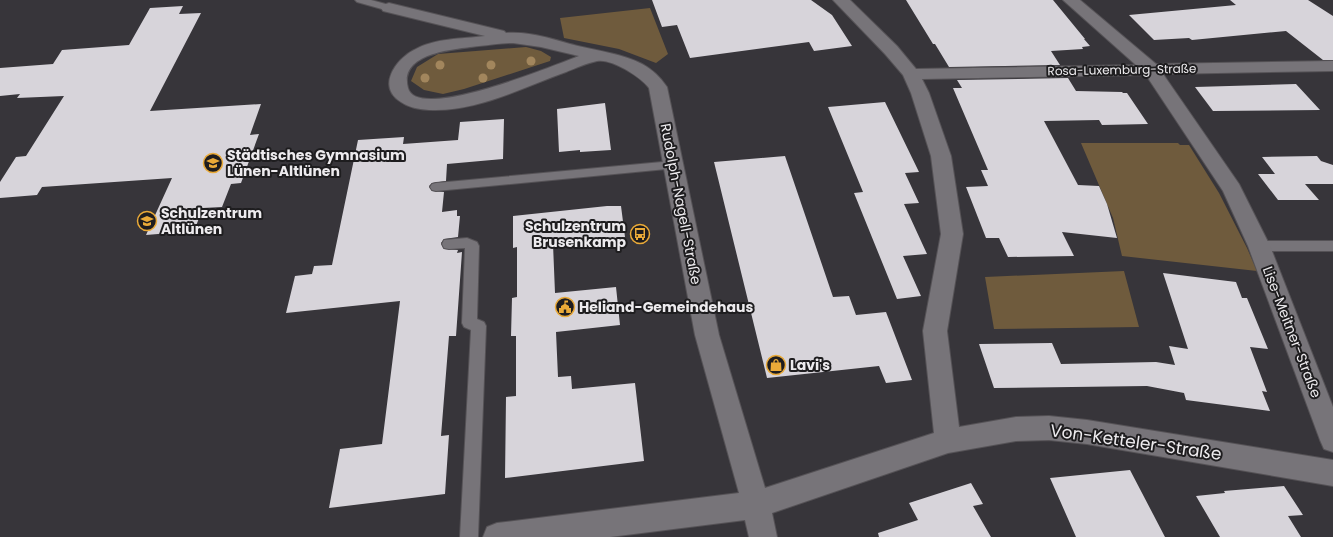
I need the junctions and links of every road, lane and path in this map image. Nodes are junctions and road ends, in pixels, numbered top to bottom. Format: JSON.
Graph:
{"nodes":[{"id":1,"x":360,"y":0,"type":"edge"},
{"id":2,"x":841,"y":0,"type":"edge"},
{"id":3,"x":1071,"y":0,"type":"edge"},
{"id":4,"x":389,"y":8,"type":"joint"},
{"id":5,"x":515,"y":38,"type":"junction"},
{"id":6,"x":597,"y":55,"type":"junction"},
{"id":7,"x":1333,"y":66,"type":"edge"},
{"id":8,"x":1151,"y":69,"type":"junction"},
{"id":9,"x":911,"y":74,"type":"junction"},
{"id":10,"x":673,"y":165,"type":"junction"},
{"id":11,"x":436,"y":187,"type":"dead end"},
{"id":12,"x":449,"y":244,"type":"dead end"},
{"id":13,"x":1259,"y":246,"type":"junction"},
{"id":14,"x":1333,"y":246,"type":"edge"},
{"id":15,"x":1333,"y":440,"type":"edge"},
{"id":16,"x":948,"y":441,"type":"junction"},
{"id":17,"x":1333,"y":473,"type":"edge"},
{"id":18,"x":756,"y":505,"type":"junction"},
{"id":19,"x":469,"y":537,"type":"edge"},
{"id":20,"x":498,"y":537,"type":"edge"},
{"id":21,"x":763,"y":537,"type":"edge"}],
"edges":[{"from":1,"to":4,"type":"lane"},
{"from":2,"to":9,"type":"street"},
{"from":3,"to":8,"type":"street","name":"Lise-Meitner-Straße"},
{"from":4,"to":5,"type":"street","name":"Rudolph-Nagell-Straße"},
{"from":5,"to":6,"type":"street","name":"Rudolph-Nagell-Straße"},
{"from":5,"to":6,"type":"street","name":"Rudolph-Nagell-Straße"},
{"from":6,"to":10,"type":"street","name":"Rudolph-Nagell-Straße"},
{"from":7,"to":8,"type":"street","name":"Rosa-Luxemburg-Straße"},
{"from":8,"to":9,"type":"street","name":"Rosa-Luxemburg-Straße"},
{"from":8,"to":13,"type":"street","name":"Lise-Meitner-Straße"},
{"from":9,"to":16,"type":"street"},
{"from":10,"to":11,"type":"lane"},
{"from":10,"to":18,"type":"street","name":"Rudolph-Nagell-Straße"},
{"from":12,"to":19,"type":"lane"},
{"from":13,"to":14,"type":"lane","name":"Lise-Meitner-Straße"},
{"from":13,"to":15,"type":"street","name":"Lise-Meitner-Straße"},
{"from":16,"to":17,"type":"street","name":"Von-Ketteler-Straße"},
{"from":16,"to":18,"type":"street","name":"Von-Ketteler-Straße"},
{"from":18,"to":20,"type":"street"},
{"from":18,"to":21,"type":"street","name":"Rudolph-Nagell-Straße"}]}
